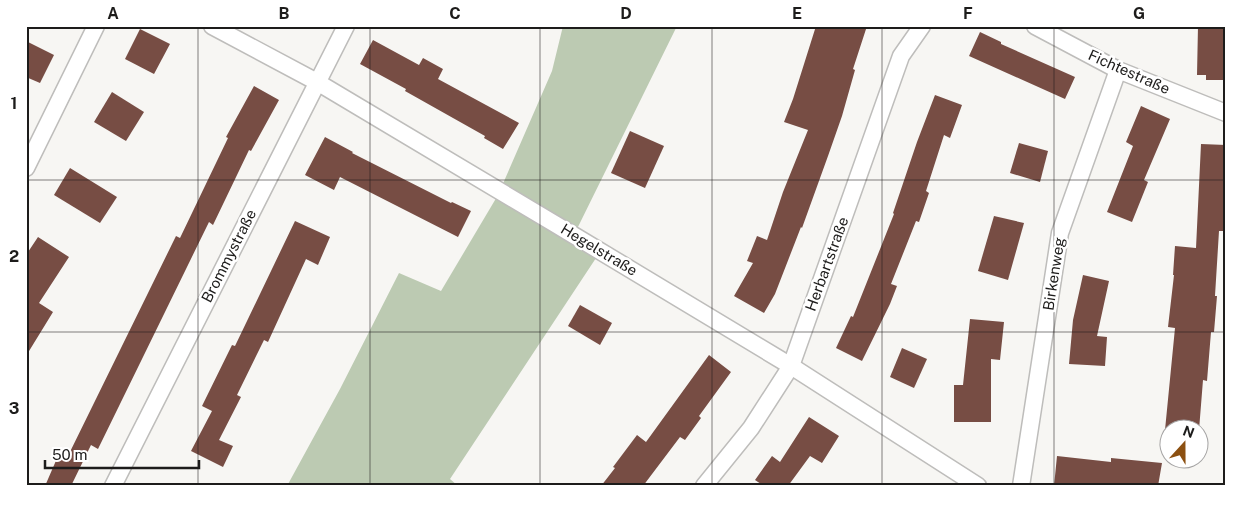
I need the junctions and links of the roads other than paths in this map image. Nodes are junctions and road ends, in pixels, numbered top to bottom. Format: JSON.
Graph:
{"nodes":[{"id":1,"x":96,"y":26,"type":"edge"},
{"id":2,"x":212,"y":26,"type":"edge"},
{"id":3,"x":346,"y":26,"type":"edge"},
{"id":4,"x":922,"y":26,"type":"edge"},
{"id":5,"x":1035,"y":26,"type":"edge"},
{"id":6,"x":1118,"y":70,"type":"junction"},
{"id":7,"x":317,"y":82,"type":"junction"},
{"id":8,"x":1226,"y":113,"type":"edge"},
{"id":9,"x":26,"y":168,"type":"edge"},
{"id":10,"x":791,"y":366,"type":"junction"},
{"id":11,"x":113,"y":486,"type":"edge"},
{"id":12,"x":704,"y":486,"type":"edge"},
{"id":13,"x":978,"y":486,"type":"edge"},
{"id":14,"x":1021,"y":486,"type":"edge"}],
"edges":[{"from":1,"to":9,"type":"street"},
{"from":2,"to":7,"type":"street","name":"Hegelstraße"},
{"from":3,"to":7,"type":"street","name":"Brommystraße"},
{"from":4,"to":10,"type":"street","name":"Herbartstraße"},
{"from":5,"to":6,"type":"street","name":"Fichtestraße"},
{"from":6,"to":8,"type":"street","name":"Fichtestraße"},
{"from":6,"to":14,"type":"street","name":"Birkenweg"},
{"from":7,"to":10,"type":"street","name":"Hegelstraße"},
{"from":7,"to":11,"type":"street","name":"Brommystraße"},
{"from":10,"to":12,"type":"street","name":"Herbartstraße"},
{"from":10,"to":13,"type":"street","name":"Hegelstraße"}]}
